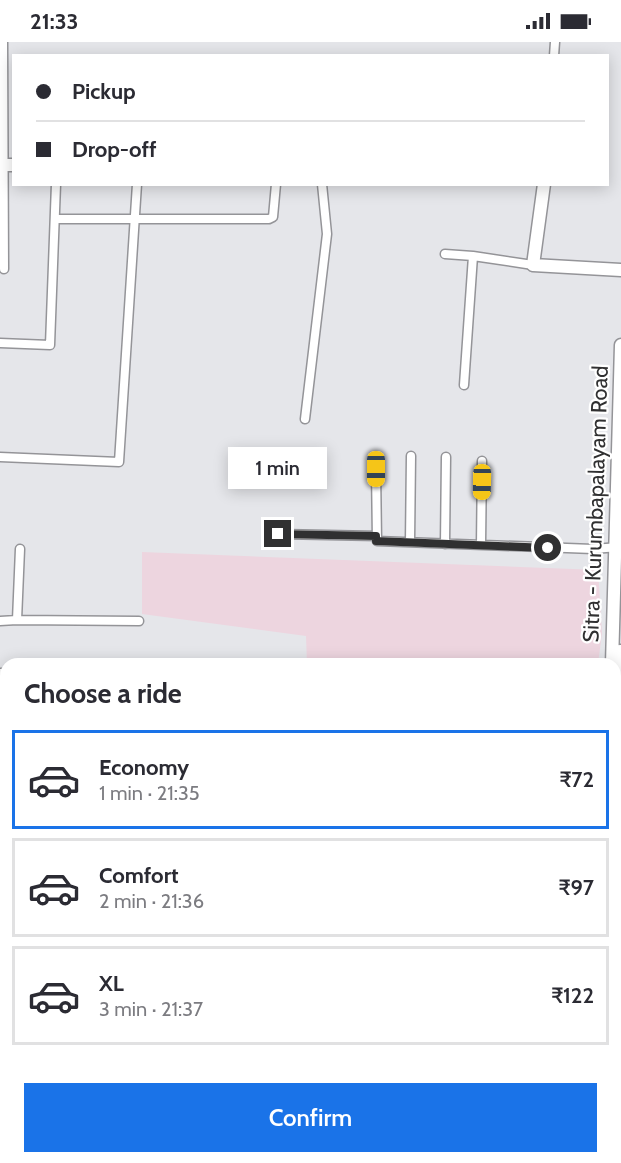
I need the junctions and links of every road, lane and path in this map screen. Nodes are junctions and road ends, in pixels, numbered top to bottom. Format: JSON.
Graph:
{"nodes":[{"id":1,"x":2,"y":46,"type":"edge"},
{"id":2,"x":2,"y":102,"type":"edge"},
{"id":3,"x":5,"y":165,"type":"edge"},
{"id":4,"x":56,"y":186,"type":"edge"},
{"id":5,"x":137,"y":186,"type":"edge"},
{"id":6,"x":276,"y":186,"type":"edge"},
{"id":7,"x":322,"y":186,"type":"edge"},
{"id":8,"x":544,"y":186,"type":"edge"},
{"id":9,"x":56,"y":219,"type":"junction"},
{"id":10,"x":134,"y":219,"type":"junction"},
{"id":11,"x":1,"y":227,"type":"edge"},
{"id":12,"x":445,"y":254,"type":"dead end"},
{"id":13,"x":473,"y":256,"type":"junction"},
{"id":14,"x":533,"y":265,"type":"junction"},
{"id":15,"x":4,"y":269,"type":"dead end"},
{"id":16,"x":621,"y":270,"type":"edge"},
{"id":17,"x":0,"y":343,"type":"edge"},
{"id":18,"x":621,"y":345,"type":"edge"},
{"id":19,"x":464,"y":385,"type":"dead end"},
{"id":20,"x":305,"y":419,"type":"dead end"},
{"id":21,"x":411,"y":456,"type":"dead end"},
{"id":22,"x":0,"y":457,"type":"edge"},
{"id":23,"x":446,"y":457,"type":"dead end"},
{"id":24,"x":482,"y":461,"type":"dead end"},
{"id":25,"x":376,"y":469,"type":"dead end"},
{"id":26,"x":278,"y":534,"type":"dead end"},
{"id":27,"x":376,"y":536,"type":"junction"},
{"id":28,"x":410,"y":542,"type":"junction"},
{"id":29,"x":445,"y":543,"type":"junction"},
{"id":30,"x":482,"y":545,"type":"junction"},
{"id":31,"x":618,"y":547,"type":"edge"},
{"id":32,"x":20,"y":549,"type":"dead end"},
{"id":33,"x":17,"y":620,"type":"junction"},
{"id":34,"x":0,"y":621,"type":"edge"},
{"id":35,"x":139,"y":621,"type":"dead end"},
{"id":36,"x":621,"y":626,"type":"edge"},
{"id":37,"x":612,"y":658,"type":"edge"},
{"id":38,"x":620,"y":658,"type":"edge"}],
"edges":[{"from":1,"to":2,"type":"street"},
{"from":2,"to":3,"type":"street"},
{"from":3,"to":11,"type":"street"},
{"from":4,"to":9,"type":"street"},
{"from":5,"to":10,"type":"street"},
{"from":6,"to":10,"type":"street"},
{"from":7,"to":20,"type":"street"},
{"from":8,"to":14,"type":"main road"},
{"from":9,"to":10,"type":"street"},
{"from":9,"to":17,"type":"street"},
{"from":10,"to":22,"type":"street"},
{"from":11,"to":15,"type":"street"},
{"from":12,"to":13,"type":"street"},
{"from":13,"to":14,"type":"street"},
{"from":13,"to":19,"type":"street"},
{"from":14,"to":16,"type":"main road"},
{"from":18,"to":31,"type":"main road","name":"Sitra - Kurumbapalayam Road"},
{"from":21,"to":28,"type":"street"},
{"from":23,"to":29,"type":"street"},
{"from":24,"to":30,"type":"street"},
{"from":25,"to":27,"type":"street"},
{"from":26,"to":27,"type":"street"},
{"from":27,"to":28,"type":"street"},
{"from":28,"to":29,"type":"street"},
{"from":29,"to":30,"type":"street"},
{"from":30,"to":31,"type":"street"},
{"from":31,"to":37,"type":"main road","name":"Sitra - Kurumbapalayam Road"},
{"from":32,"to":33,"type":"street"},
{"from":33,"to":34,"type":"street"},
{"from":33,"to":35,"type":"street"},
{"from":36,"to":38,"type":"main road","name":"Sitra - Kurumbapalayam Road"}]}
